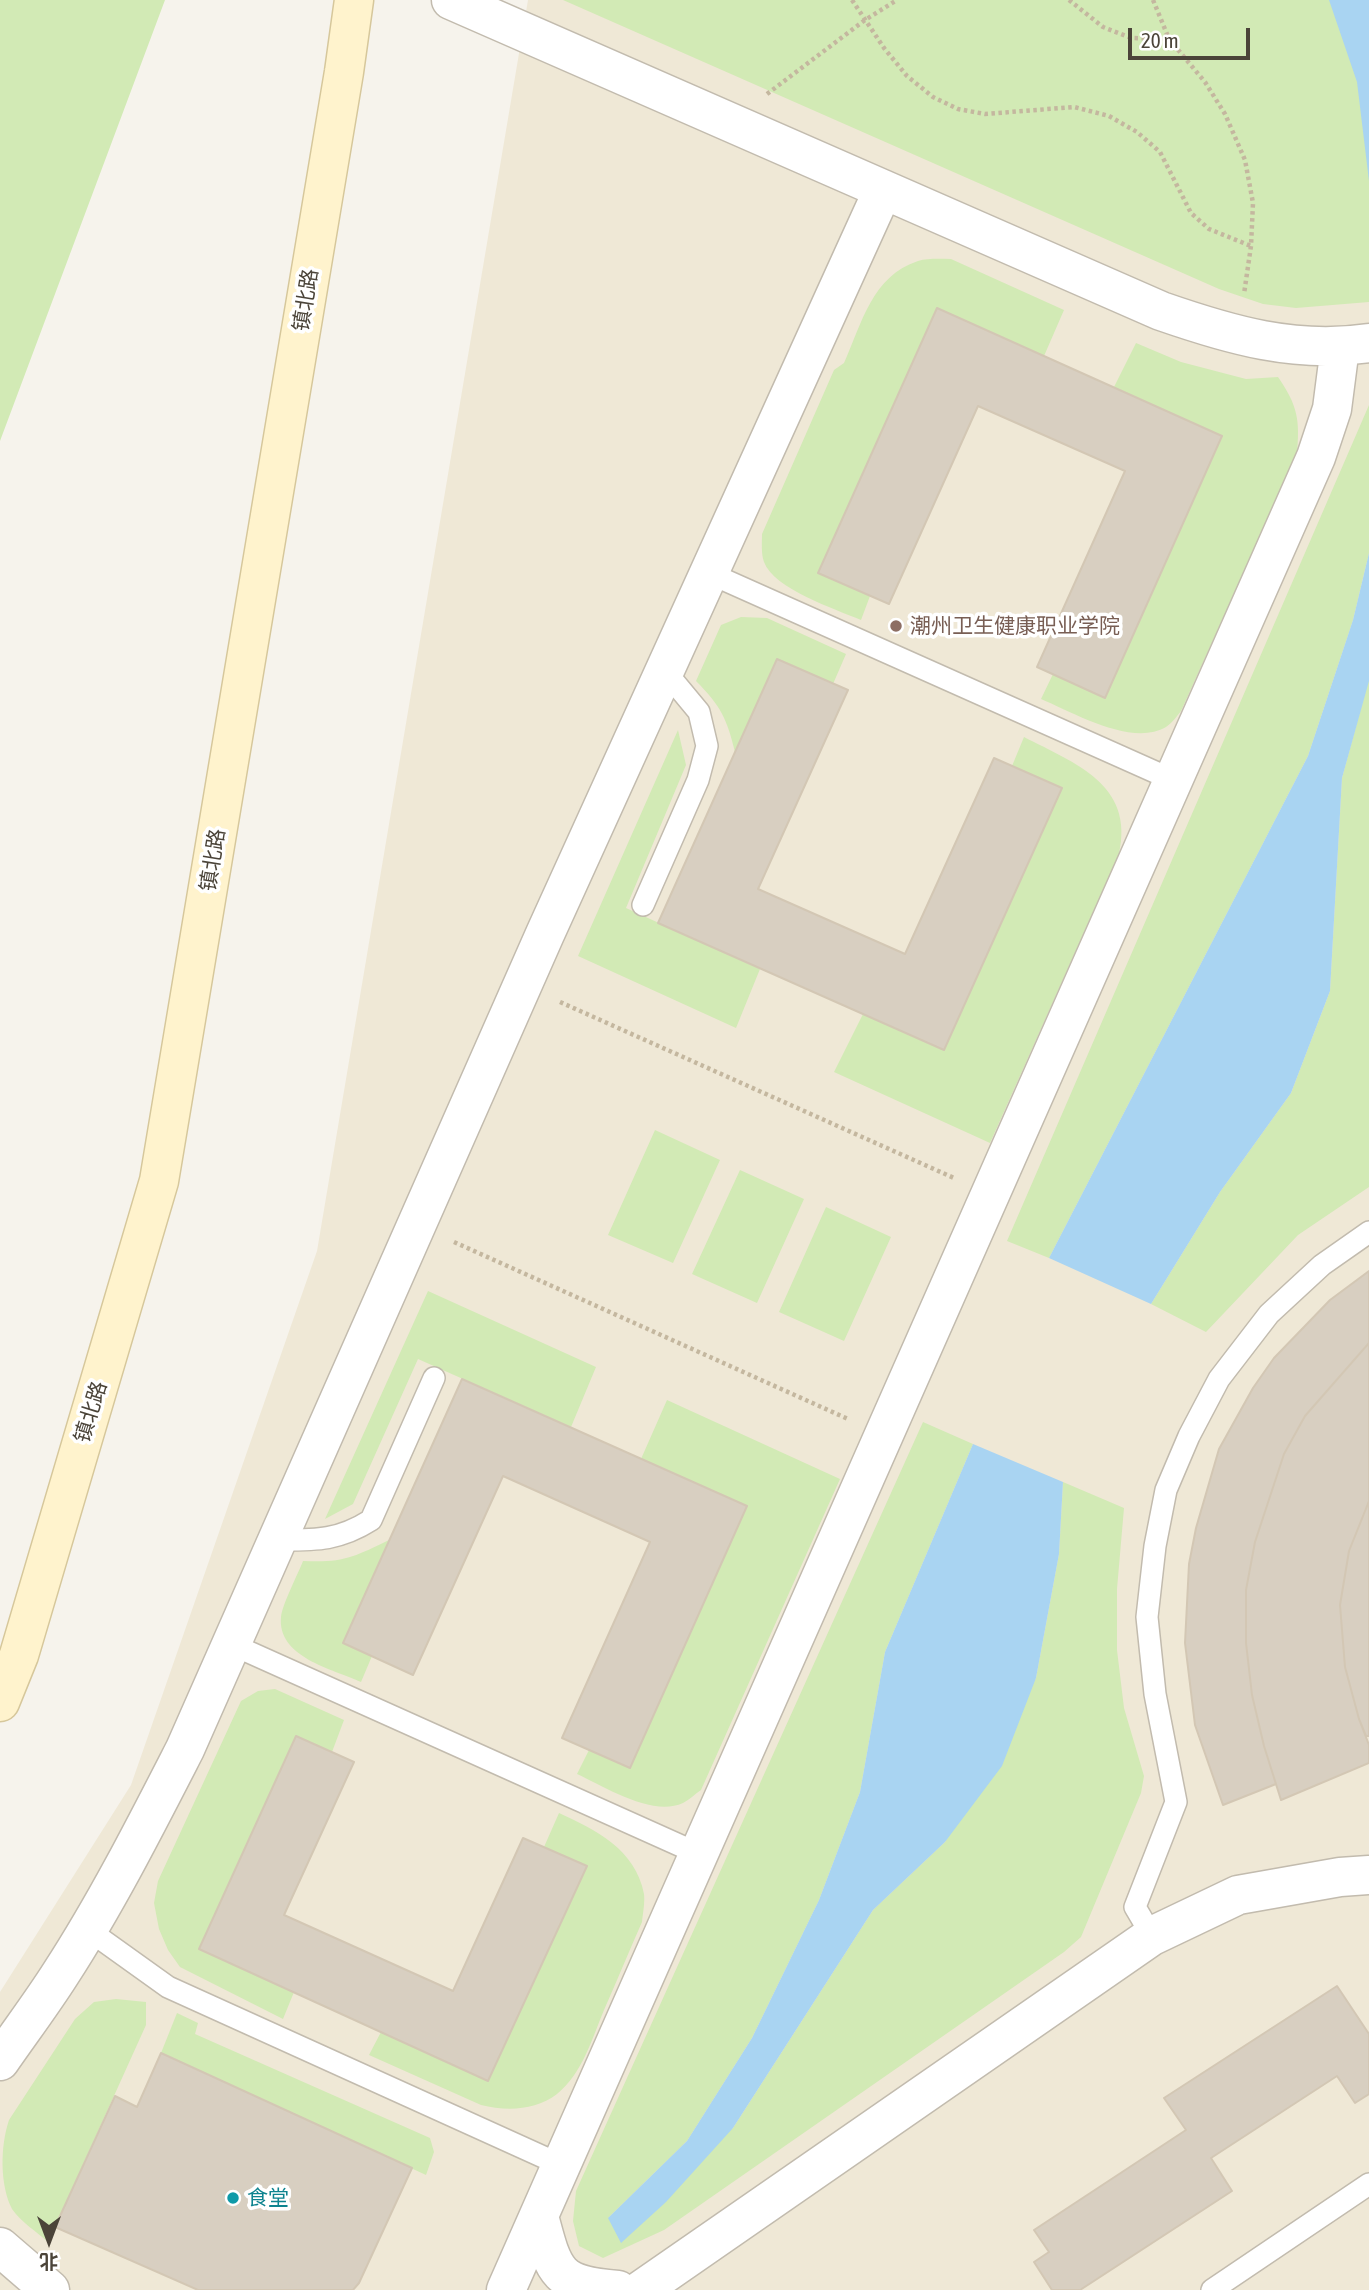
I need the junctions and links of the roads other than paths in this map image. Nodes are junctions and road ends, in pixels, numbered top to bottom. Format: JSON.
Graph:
{"nodes":[{"id":1,"x":354,"y":0,"type":"edge"},
{"id":2,"x":451,"y":0,"type":"edge"},
{"id":3,"x":884,"y":190,"type":"junction"},
{"id":4,"x":1354,"y":345,"type":"edge"},
{"id":5,"x":709,"y":573,"type":"junction"},
{"id":6,"x":665,"y":671,"type":"junction"},
{"id":7,"x":1173,"y":780,"type":"junction"},
{"id":8,"x":643,"y":905,"type":"dead end"},
{"id":9,"x":1369,"y":1232,"type":"edge"},
{"id":10,"x":433,"y":1378,"type":"dead end"},
{"id":11,"x":278,"y":1540,"type":"junction"},
{"id":12,"x":231,"y":1644,"type":"junction"},
{"id":13,"x":0,"y":1702,"type":"edge"},
{"id":14,"x":699,"y":1854,"type":"junction"},
{"id":15,"x":1369,"y":1875,"type":"edge"},
{"id":16,"x":87,"y":1929,"type":"junction"},
{"id":17,"x":1153,"y":1936,"type":"junction"},
{"id":18,"x":0,"y":2061,"type":"edge"},
{"id":19,"x":561,"y":2165,"type":"junction"},
{"id":20,"x":1369,"y":2184,"type":"edge"},
{"id":21,"x":539,"y":2216,"type":"junction"},
{"id":22,"x":0,"y":2247,"type":"edge"},
{"id":23,"x":652,"y":2283,"type":"edge"},
{"id":24,"x":50,"y":2290,"type":"edge"},
{"id":25,"x":506,"y":2290,"type":"edge"},
{"id":26,"x":619,"y":2290,"type":"edge"},
{"id":27,"x":1212,"y":2290,"type":"edge"}],
"edges":[{"from":1,"to":13,"type":"street","name":"镇北路"},
{"from":2,"to":3,"type":"street"},
{"from":3,"to":4,"type":"street"},
{"from":3,"to":5,"type":"street"},
{"from":4,"to":7,"type":"street"},
{"from":5,"to":6,"type":"street"},
{"from":5,"to":7,"type":"lane"},
{"from":6,"to":8,"type":"lane"},
{"from":6,"to":11,"type":"street"},
{"from":7,"to":14,"type":"street"},
{"from":9,"to":17,"type":"lane"},
{"from":10,"to":11,"type":"lane"},
{"from":11,"to":12,"type":"street"},
{"from":12,"to":14,"type":"lane"},
{"from":12,"to":16,"type":"street"},
{"from":14,"to":19,"type":"street"},
{"from":15,"to":17,"type":"street"},
{"from":16,"to":18,"type":"street"},
{"from":16,"to":19,"type":"lane"},
{"from":17,"to":23,"type":"street"},
{"from":19,"to":21,"type":"street"},
{"from":20,"to":27,"type":"lane"},
{"from":21,"to":25,"type":"street"},
{"from":21,"to":26,"type":"street"},
{"from":22,"to":24,"type":"street"},
{"from":23,"to":26,"type":"street"}]}
